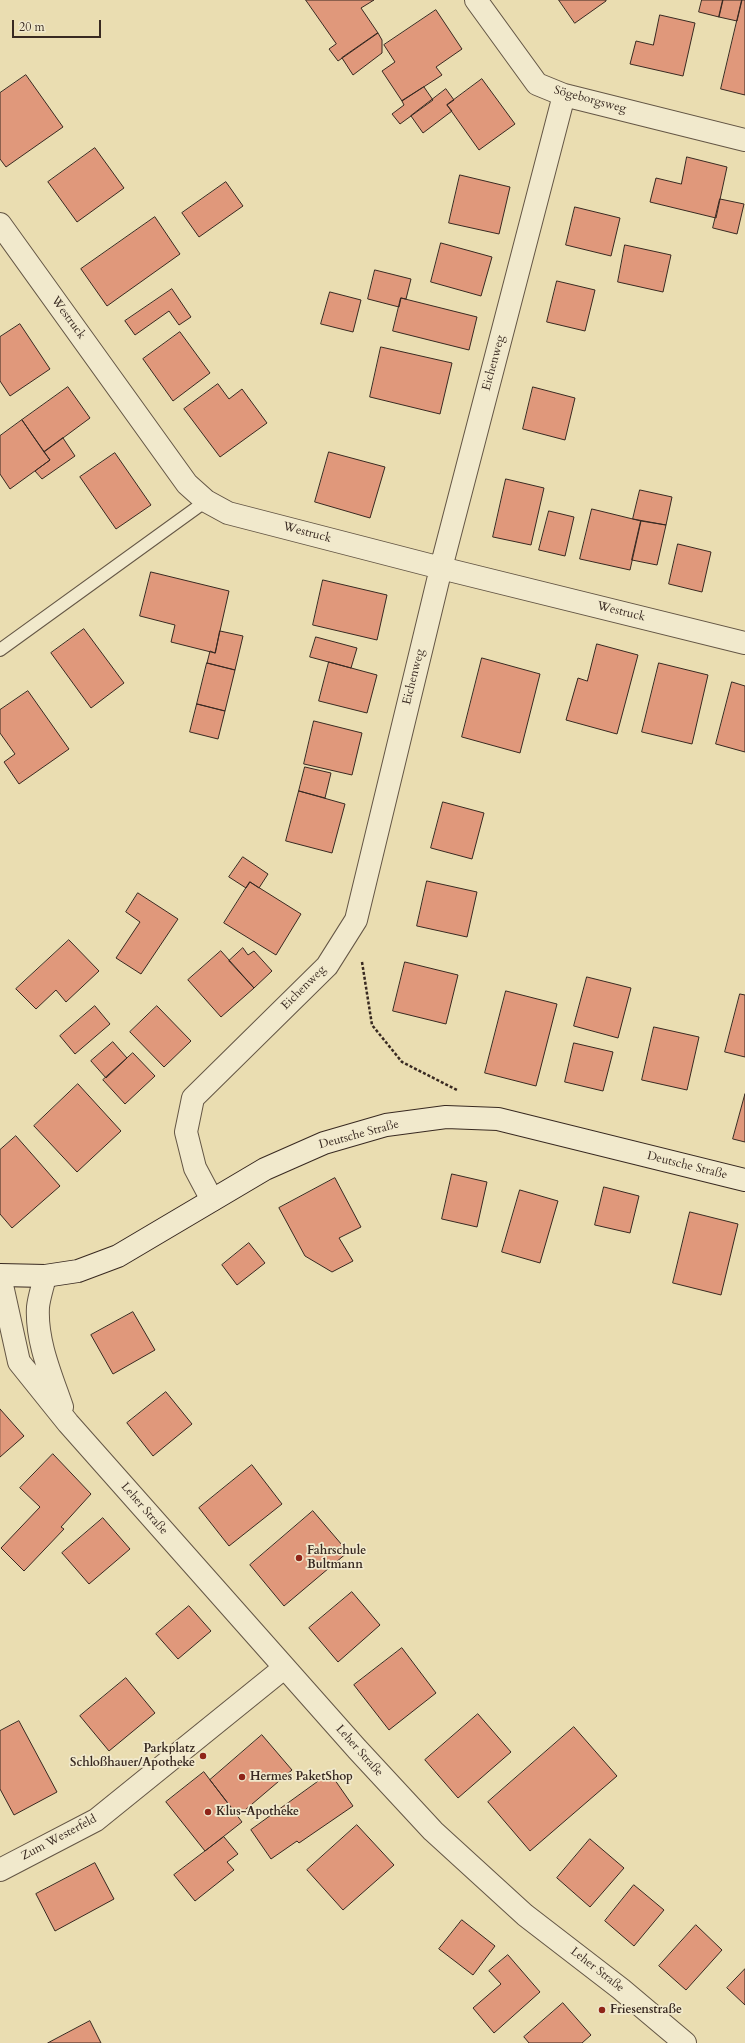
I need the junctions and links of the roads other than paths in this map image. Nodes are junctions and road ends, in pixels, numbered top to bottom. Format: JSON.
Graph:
{"nodes":[{"id":1,"x":476,"y":0,"type":"edge"},
{"id":2,"x":564,"y":95,"type":"junction"},
{"id":3,"x":745,"y":140,"type":"edge"},
{"id":4,"x":0,"y":224,"type":"edge"},
{"id":5,"x":206,"y":501,"type":"junction"},
{"id":6,"x":441,"y":568,"type":"junction"},
{"id":7,"x":745,"y":643,"type":"edge"},
{"id":8,"x":0,"y":650,"type":"edge"},
{"id":9,"x":745,"y":1180,"type":"edge"},
{"id":10,"x":212,"y":1200,"type":"junction"},
{"id":11,"x":0,"y":1276,"type":"edge"},
{"id":12,"x":45,"y":1276,"type":"junction"},
{"id":13,"x":68,"y":1423,"type":"junction"},
{"id":14,"x":284,"y":1668,"type":"junction"},
{"id":15,"x":0,"y":1870,"type":"edge"},
{"id":16,"x":685,"y":2043,"type":"edge"}],
"edges":[{"from":1,"to":2,"type":"street","name":"Sögeborgsweg"},
{"from":2,"to":3,"type":"street","name":"Sögeborgsweg"},
{"from":2,"to":6,"type":"street","name":"Eichenweg"},
{"from":4,"to":5,"type":"street","name":"Westruck"},
{"from":5,"to":6,"type":"street","name":"Westruck"},
{"from":5,"to":8,"type":"lane"},
{"from":6,"to":7,"type":"street","name":"Westruck"},
{"from":6,"to":10,"type":"street","name":"Eichenweg"},
{"from":9,"to":10,"type":"street","name":"Deutsche Straße"},
{"from":10,"to":12,"type":"street","name":"Deutsche Straße"},
{"from":11,"to":12,"type":"street","name":"Leher Straße"},
{"from":11,"to":13,"type":"street","name":"Leher Straße"},
{"from":12,"to":13,"type":"street","name":"Leher Straße"},
{"from":13,"to":14,"type":"street","name":"Leher Straße"},
{"from":14,"to":15,"type":"street","name":"Zum Westerfeld"},
{"from":14,"to":16,"type":"street","name":"Leher Straße"}]}
